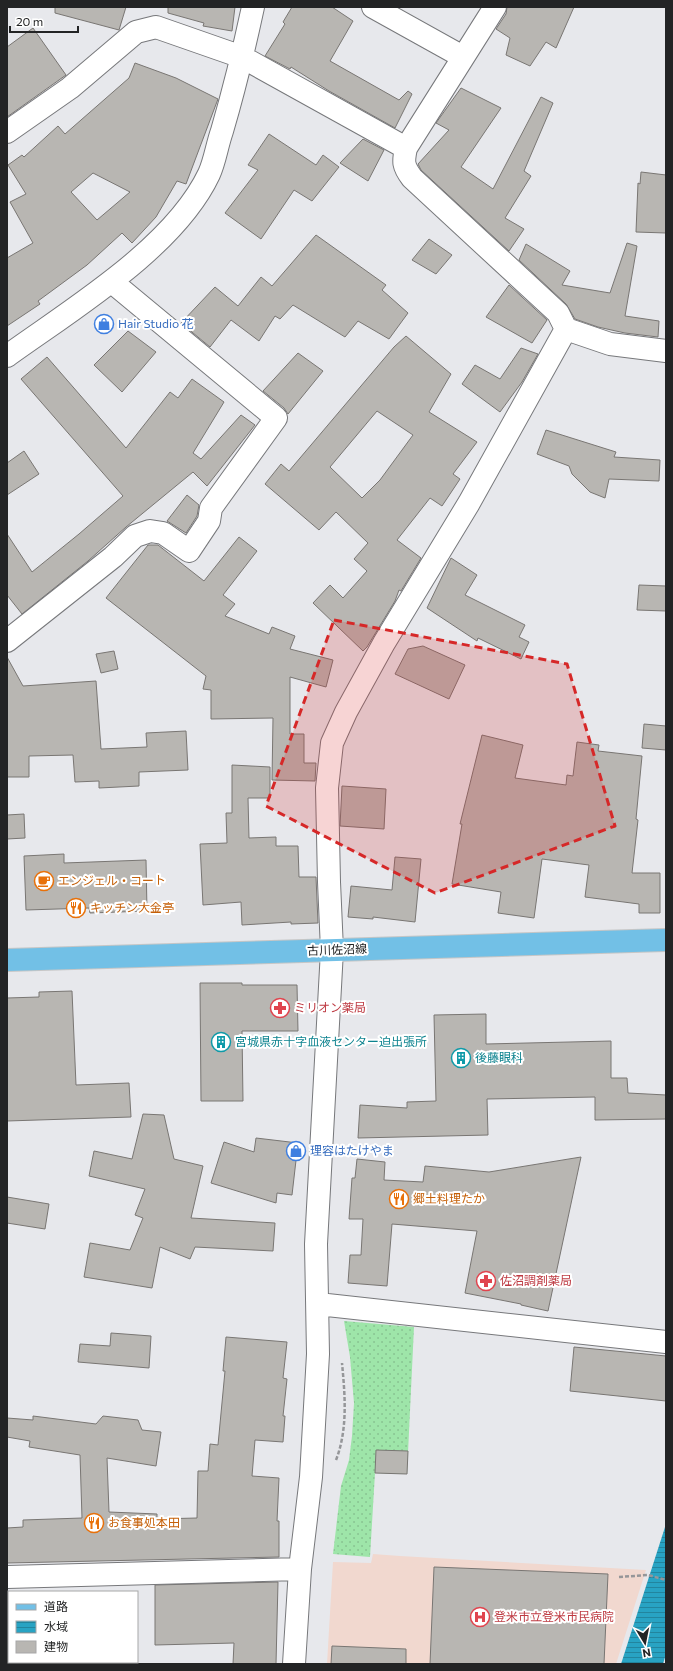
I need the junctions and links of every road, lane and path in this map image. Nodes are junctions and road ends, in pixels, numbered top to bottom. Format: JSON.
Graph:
{"nodes":[{"id":1,"x":253,"y":7,"type":"edge"},
{"id":2,"x":373,"y":7,"type":"edge"},
{"id":3,"x":495,"y":7,"type":"edge"},
{"id":4,"x":242,"y":57,"type":"junction"},
{"id":5,"x":463,"y":57,"type":"junction"},
{"id":6,"x":7,"y":132,"type":"edge"},
{"id":7,"x":406,"y":148,"type":"junction"},
{"id":8,"x":112,"y":282,"type":"junction"},
{"id":9,"x":566,"y":329,"type":"junction"},
{"id":10,"x":666,"y":351,"type":"edge"},
{"id":11,"x":7,"y":356,"type":"edge"},
{"id":12,"x":7,"y":641,"type":"edge"},
{"id":13,"x":666,"y":940,"type":"edge"},
{"id":14,"x":332,"y":950,"type":"junction"},
{"id":15,"x":7,"y":960,"type":"edge"},
{"id":16,"x":318,"y":1304,"type":"junction"},
{"id":17,"x":666,"y":1342,"type":"edge"},
{"id":18,"x":300,"y":1569,"type":"junction"},
{"id":19,"x":7,"y":1576,"type":"edge"},
{"id":20,"x":618,"y":1577,"type":"dead end"},
{"id":21,"x":666,"y":1580,"type":"edge"},
{"id":22,"x":294,"y":1664,"type":"edge"}],
"edges":[{"from":1,"to":4,"type":"street"},
{"from":2,"to":5,"type":"street"},
{"from":3,"to":5,"type":"street"},
{"from":4,"to":6,"type":"street"},
{"from":4,"to":7,"type":"street"},
{"from":4,"to":8,"type":"street"},
{"from":5,"to":7,"type":"street"},
{"from":7,"to":9,"type":"street"},
{"from":8,"to":11,"type":"street"},
{"from":8,"to":12,"type":"street"},
{"from":9,"to":10,"type":"street"},
{"from":9,"to":14,"type":"street"},
{"from":13,"to":14,"type":"main road","name":"古川佐沼線"},
{"from":14,"to":15,"type":"main road","name":"古川佐沼線"},
{"from":14,"to":16,"type":"street"},
{"from":16,"to":17,"type":"street"},
{"from":16,"to":18,"type":"street"},
{"from":18,"to":19,"type":"street"},
{"from":18,"to":22,"type":"street"},
{"from":20,"to":21,"type":"path"}]}
